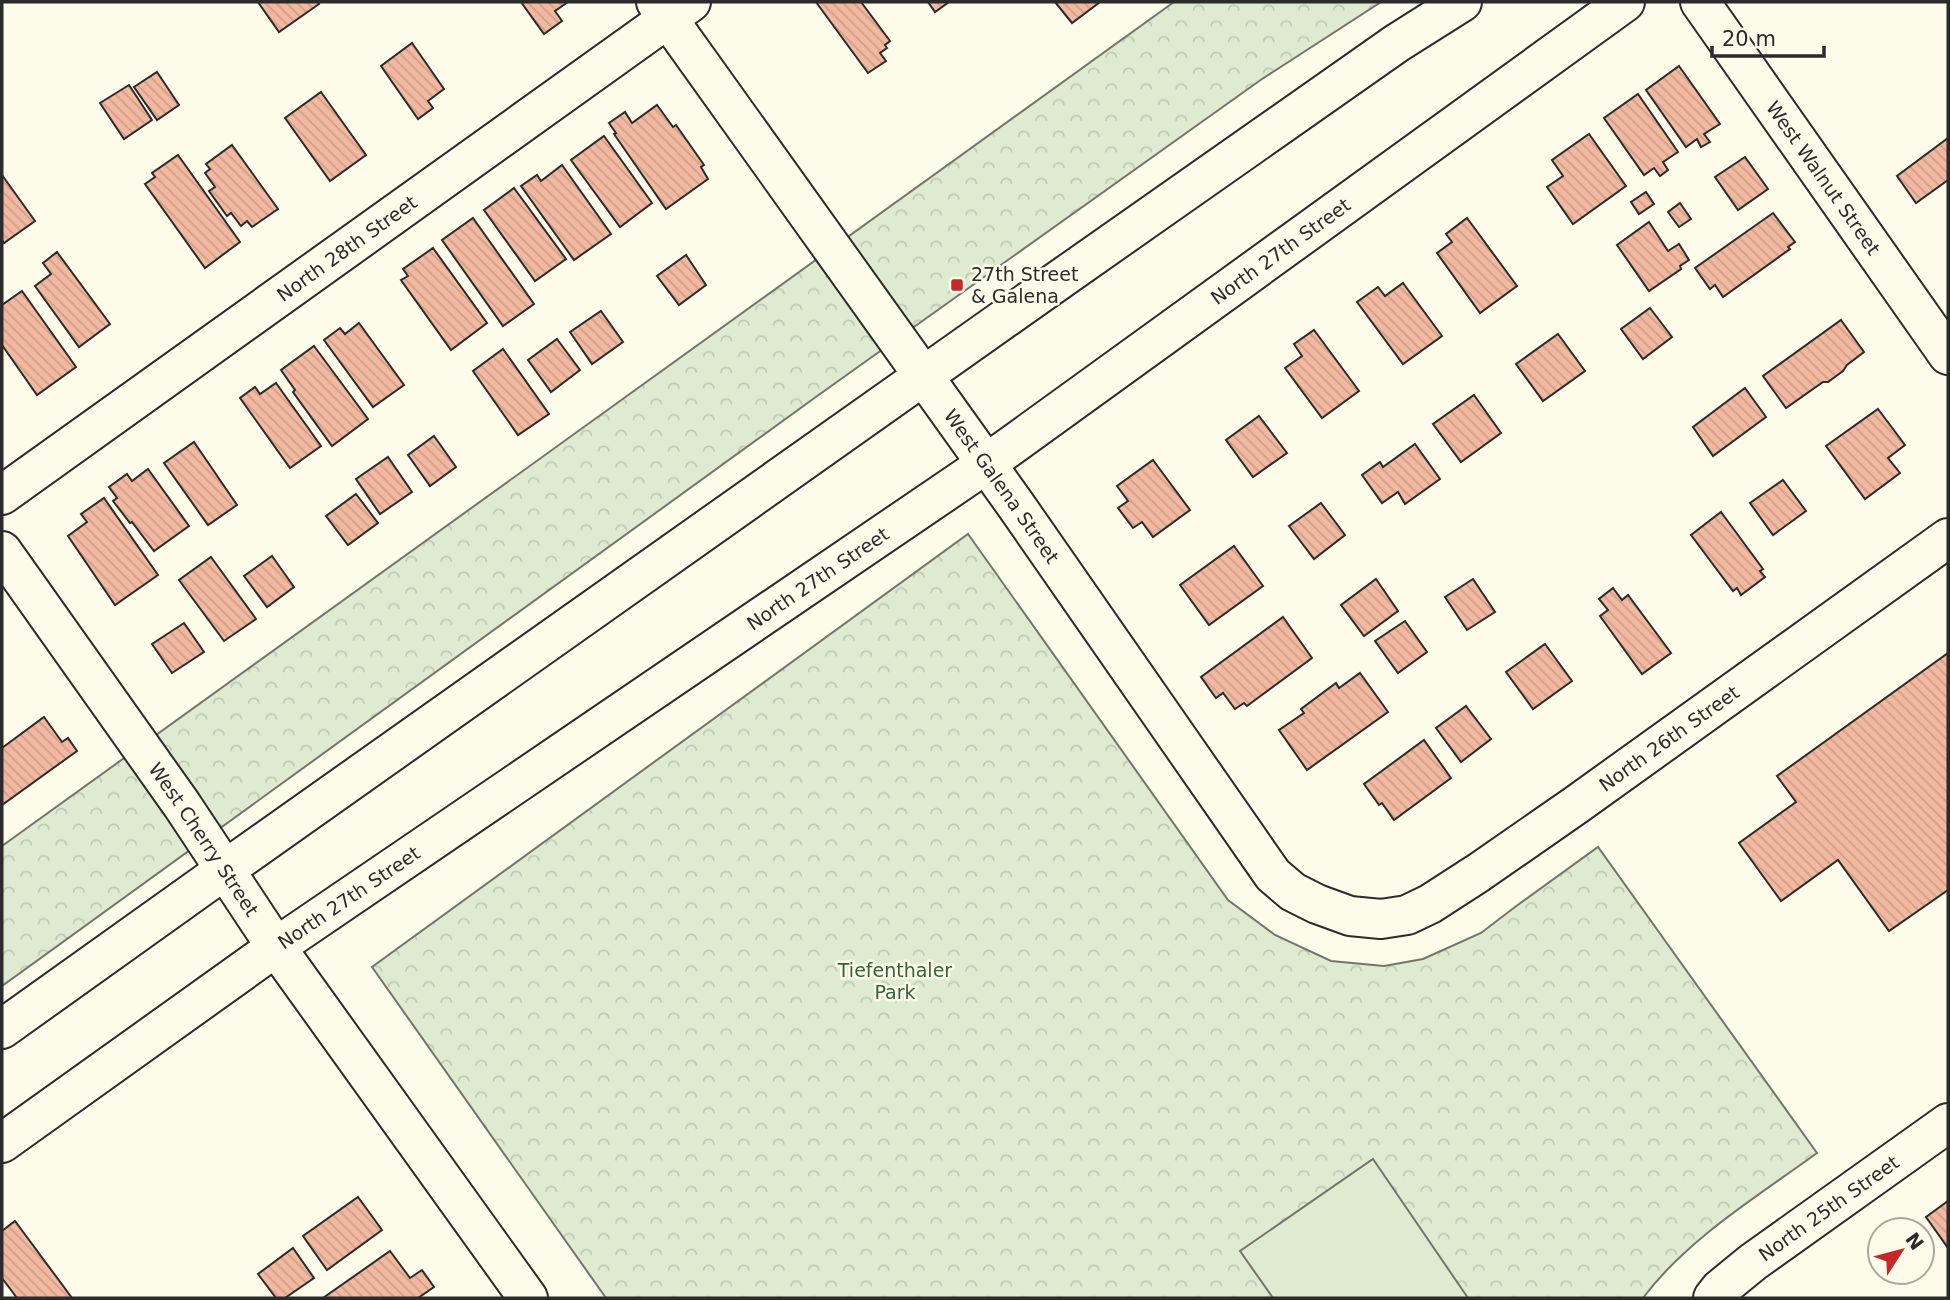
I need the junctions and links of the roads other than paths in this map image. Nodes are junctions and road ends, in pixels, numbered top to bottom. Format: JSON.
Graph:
{"nodes":[{"id":1,"x":1462,"y":2,"type":"edge"},
{"id":2,"x":1625,"y":2,"type":"edge"},
{"id":3,"x":1700,"y":2,"type":"edge"},
{"id":4,"x":672,"y":7,"type":"edge"},
{"id":5,"x":1948,"y":355,"type":"edge"},
{"id":6,"x":924,"y":377,"type":"junction"},
{"id":7,"x":986,"y":464,"type":"junction"},
{"id":8,"x":2,"y":495,"type":"edge"},
{"id":9,"x":1948,"y":538,"type":"edge"},
{"id":10,"x":2,"y":551,"type":"edge"},
{"id":11,"x":226,"y":869,"type":"junction"},
{"id":12,"x":1381,"y":919,"type":"joint"},
{"id":13,"x":276,"y":947,"type":"junction"},
{"id":14,"x":2,"y":1029,"type":"edge"},
{"id":15,"x":1948,"y":1123,"type":"edge"},
{"id":16,"x":2,"y":1143,"type":"edge"},
{"id":17,"x":528,"y":1298,"type":"edge"},
{"id":18,"x":1713,"y":1298,"type":"edge"}],
"edges":[{"from":1,"to":6,"type":"street"},
{"from":2,"to":7,"type":"street","name":"North 27th Street"},
{"from":3,"to":5,"type":"street","name":"West Walnut Street"},
{"from":4,"to":6,"type":"street","name":"West Galena Street"},
{"from":4,"to":8,"type":"street","name":"North 28th Street"},
{"from":6,"to":7,"type":"street","name":"West Galena Street"},
{"from":6,"to":11,"type":"street"},
{"from":7,"to":12,"type":"street","name":"West Galena Street"},
{"from":7,"to":13,"type":"street","name":"North 27th Street"},
{"from":9,"to":12,"type":"street","name":"North 26th Street"},
{"from":10,"to":11,"type":"street","name":"West Cherry Street"},
{"from":11,"to":13,"type":"street","name":"West Cherry Street"},
{"from":11,"to":14,"type":"street"},
{"from":13,"to":16,"type":"street","name":"North 27th Street"},
{"from":13,"to":17,"type":"street","name":"West Cherry Street"},
{"from":15,"to":18,"type":"street","name":"North 25th Street"}]}
